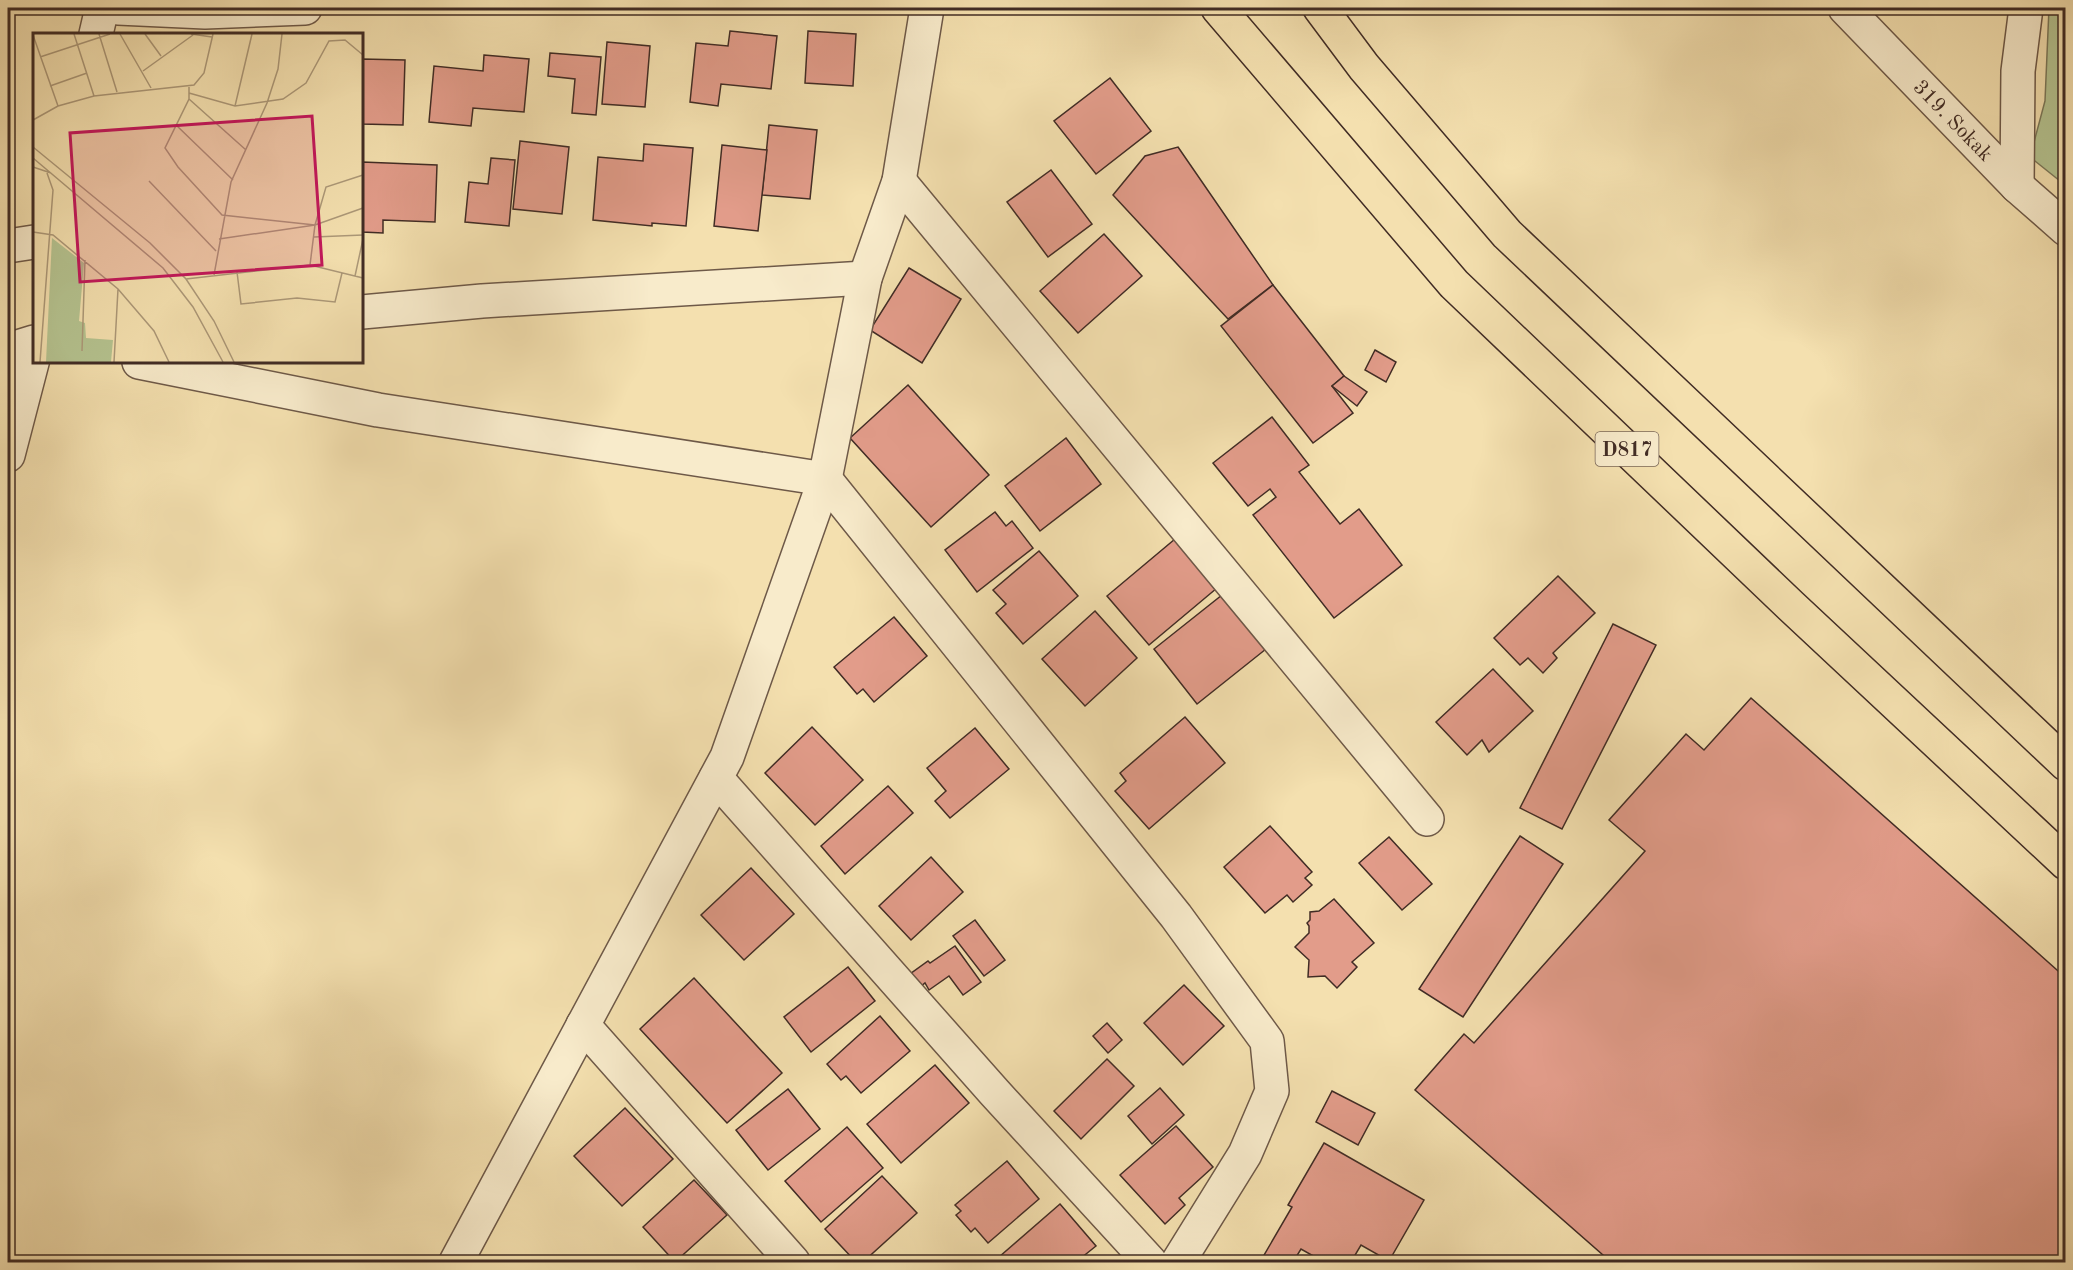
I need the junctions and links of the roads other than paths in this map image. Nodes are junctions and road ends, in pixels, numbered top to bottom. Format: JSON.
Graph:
{"nodes":[{"id":1,"x":102,"y":8,"type":"edge"},
{"id":2,"x":118,"y":8,"type":"edge"},
{"id":3,"x":305,"y":8,"type":"edge"},
{"id":4,"x":927,"y":8,"type":"edge"},
{"id":5,"x":1218,"y":8,"type":"edge"},
{"id":6,"x":1320,"y":8,"type":"edge"},
{"id":7,"x":1845,"y":8,"type":"edge"},
{"id":8,"x":2026,"y":8,"type":"edge"},
{"id":9,"x":96,"y":33,"type":"edge"},
{"id":10,"x":899,"y":181,"type":"junction"},
{"id":11,"x":2017,"y":186,"type":"junction"},
{"id":12,"x":2066,"y":229,"type":"edge"},
{"id":13,"x":33,"y":242,"type":"edge"},
{"id":14,"x":8,"y":246,"type":"edge"},
{"id":15,"x":865,"y":278,"type":"junction"},
{"id":16,"x":363,"y":312,"type":"edge"},
{"id":17,"x":33,"y":342,"type":"edge"},
{"id":18,"x":8,"y":350,"type":"edge"},
{"id":19,"x":33,"y":360,"type":"edge"},
{"id":20,"x":144,"y":363,"type":"edge"},
{"id":21,"x":8,"y":455,"type":"edge"},
{"id":22,"x":825,"y":479,"type":"junction"},
{"id":23,"x":2066,"y":764,"type":"edge"},
{"id":24,"x":716,"y":778,"type":"junction"},
{"id":25,"x":1427,"y":819,"type":"dead end"},
{"id":26,"x":2066,"y":863,"type":"edge"},
{"id":27,"x":583,"y":1025,"type":"junction"},
{"id":28,"x":456,"y":1263,"type":"edge"},
{"id":29,"x":793,"y":1263,"type":"edge"},
{"id":30,"x":1149,"y":1263,"type":"edge"},
{"id":31,"x":1178,"y":1263,"type":"edge"}],
"edges":[{"from":1,"to":9,"type":"street"},
{"from":2,"to":3,"type":"street"},
{"from":4,"to":10,"type":"street"},
{"from":5,"to":26,"type":"highway","number":"D817"},
{"from":6,"to":23,"type":"highway"},
{"from":7,"to":11,"type":"street","name":"319. Sokak"},
{"from":8,"to":11,"type":"street"},
{"from":10,"to":15,"type":"street"},
{"from":10,"to":25,"type":"street"},
{"from":11,"to":12,"type":"street","name":"319. Sokak"},
{"from":13,"to":14,"type":"street"},
{"from":15,"to":16,"type":"street"},
{"from":15,"to":22,"type":"street"},
{"from":17,"to":18,"type":"street"},
{"from":19,"to":21,"type":"street"},
{"from":20,"to":22,"type":"street"},
{"from":22,"to":24,"type":"street"},
{"from":22,"to":31,"type":"street"},
{"from":24,"to":27,"type":"street"},
{"from":24,"to":30,"type":"street"},
{"from":27,"to":28,"type":"street"},
{"from":27,"to":29,"type":"street"}]}
